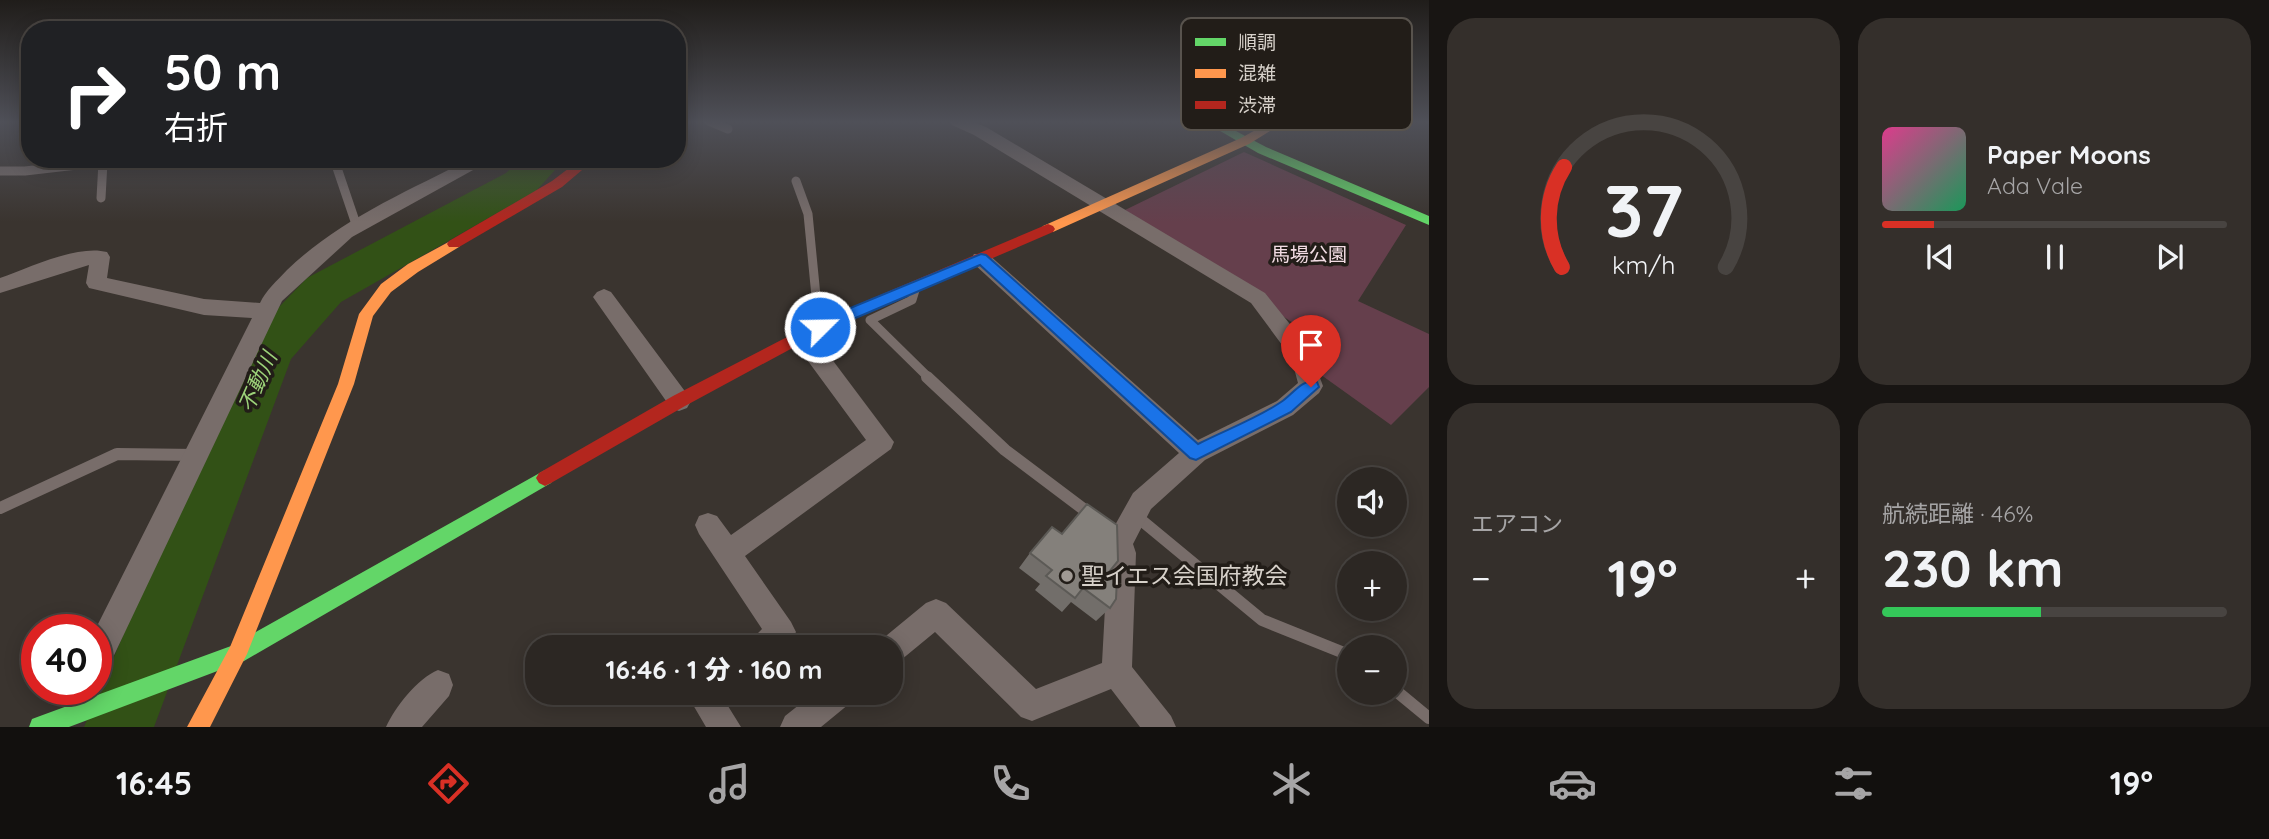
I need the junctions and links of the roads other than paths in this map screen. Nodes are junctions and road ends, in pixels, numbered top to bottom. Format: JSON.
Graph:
{"nodes":[{"id":1,"x":1019,"y":155,"type":"edge"},
{"id":2,"x":1214,"y":155,"type":"edge"},
{"id":3,"x":1277,"y":155,"type":"edge"},
{"id":4,"x":51,"y":168,"type":"edge"},
{"id":5,"x":103,"y":168,"type":"edge"},
{"id":6,"x":337,"y":168,"type":"edge"},
{"id":7,"x":467,"y":168,"type":"edge"},
{"id":8,"x":577,"y":168,"type":"edge"},
{"id":9,"x":0,"y":171,"type":"edge"},
{"id":10,"x":796,"y":181,"type":"dead end"},
{"id":11,"x":101,"y":198,"type":"dead end"},
{"id":12,"x":1101,"y":205,"type":"junction"},
{"id":13,"x":1429,"y":221,"type":"edge"},
{"id":14,"x":357,"y":227,"type":"junction"},
{"id":15,"x":981,"y":259,"type":"junction"},
{"id":16,"x":0,"y":286,"type":"edge"},
{"id":17,"x":916,"y":286,"type":"junction"},
{"id":18,"x":604,"y":297,"type":"dead end"},
{"id":19,"x":266,"y":311,"type":"junction"},
{"id":20,"x":811,"y":331,"type":"junction"},
{"id":21,"x":679,"y":401,"type":"junction"},
{"id":22,"x":1196,"y":453,"type":"junction"},
{"id":23,"x":197,"y":455,"type":"junction"},
{"id":24,"x":0,"y":508,"type":"edge"},
{"id":25,"x":708,"y":525,"type":"dead end"},
{"id":26,"x":1119,"y":525,"type":"junction"},
{"id":27,"x":729,"y":552,"type":"junction"},
{"id":28,"x":112,"y":627,"type":"edge"},
{"id":29,"x":778,"y":635,"type":"edge"},
{"id":30,"x":903,"y":640,"type":"edge"},
{"id":31,"x":1337,"y":650,"type":"edge"},
{"id":32,"x":237,"y":654,"type":"junction"},
{"id":33,"x":1117,"y":672,"type":"junction"},
{"id":34,"x":438,"y":685,"type":"dead end"},
{"id":35,"x":1407,"y":700,"type":"edge"},
{"id":36,"x":71,"y":705,"type":"edge"},
{"id":37,"x":709,"y":705,"type":"edge"},
{"id":38,"x":823,"y":705,"type":"edge"},
{"id":39,"x":1429,"y":718,"type":"edge"},
{"id":40,"x":57,"y":724,"type":"edge"},
{"id":41,"x":198,"y":727,"type":"edge"},
{"id":42,"x":402,"y":727,"type":"edge"},
{"id":43,"x":725,"y":727,"type":"edge"},
{"id":44,"x":796,"y":727,"type":"edge"},
{"id":45,"x":1160,"y":727,"type":"edge"}],
"edges":[{"from":1,"to":12,"type":"street"},
{"from":2,"to":12,"type":"street"},
{"from":3,"to":13,"type":"street"},
{"from":4,"to":9,"type":"lane"},
{"from":5,"to":11,"type":"lane"},
{"from":6,"to":14,"type":"lane"},
{"from":7,"to":14,"type":"street"},
{"from":8,"to":32,"type":"street"},
{"from":10,"to":20,"type":"lane"},
{"from":12,"to":15,"type":"street"},
{"from":12,"to":22,"type":"street"},
{"from":14,"to":19,"type":"street"},
{"from":15,"to":17,"type":"street"},
{"from":15,"to":22,"type":"street"},
{"from":16,"to":19,"type":"street"},
{"from":17,"to":20,"type":"street"},
{"from":17,"to":26,"type":"lane"},
{"from":18,"to":21,"type":"street"},
{"from":19,"to":23,"type":"street"},
{"from":20,"to":21,"type":"street"},
{"from":20,"to":27,"type":"street"},
{"from":21,"to":32,"type":"street"},
{"from":22,"to":26,"type":"street"},
{"from":23,"to":24,"type":"lane"},
{"from":23,"to":28,"type":"street"},
{"from":25,"to":27,"type":"street"},
{"from":26,"to":31,"type":"lane"},
{"from":26,"to":33,"type":"street"},
{"from":27,"to":29,"type":"street"},
{"from":30,"to":33,"type":"street"},
{"from":32,"to":40,"type":"street"},
{"from":32,"to":41,"type":"street"},
{"from":33,"to":45,"type":"street"},
{"from":34,"to":42,"type":"street"},
{"from":35,"to":39,"type":"lane"},
{"from":36,"to":40,"type":"street"},
{"from":37,"to":43,"type":"street"},
{"from":38,"to":44,"type":"street"}]}
